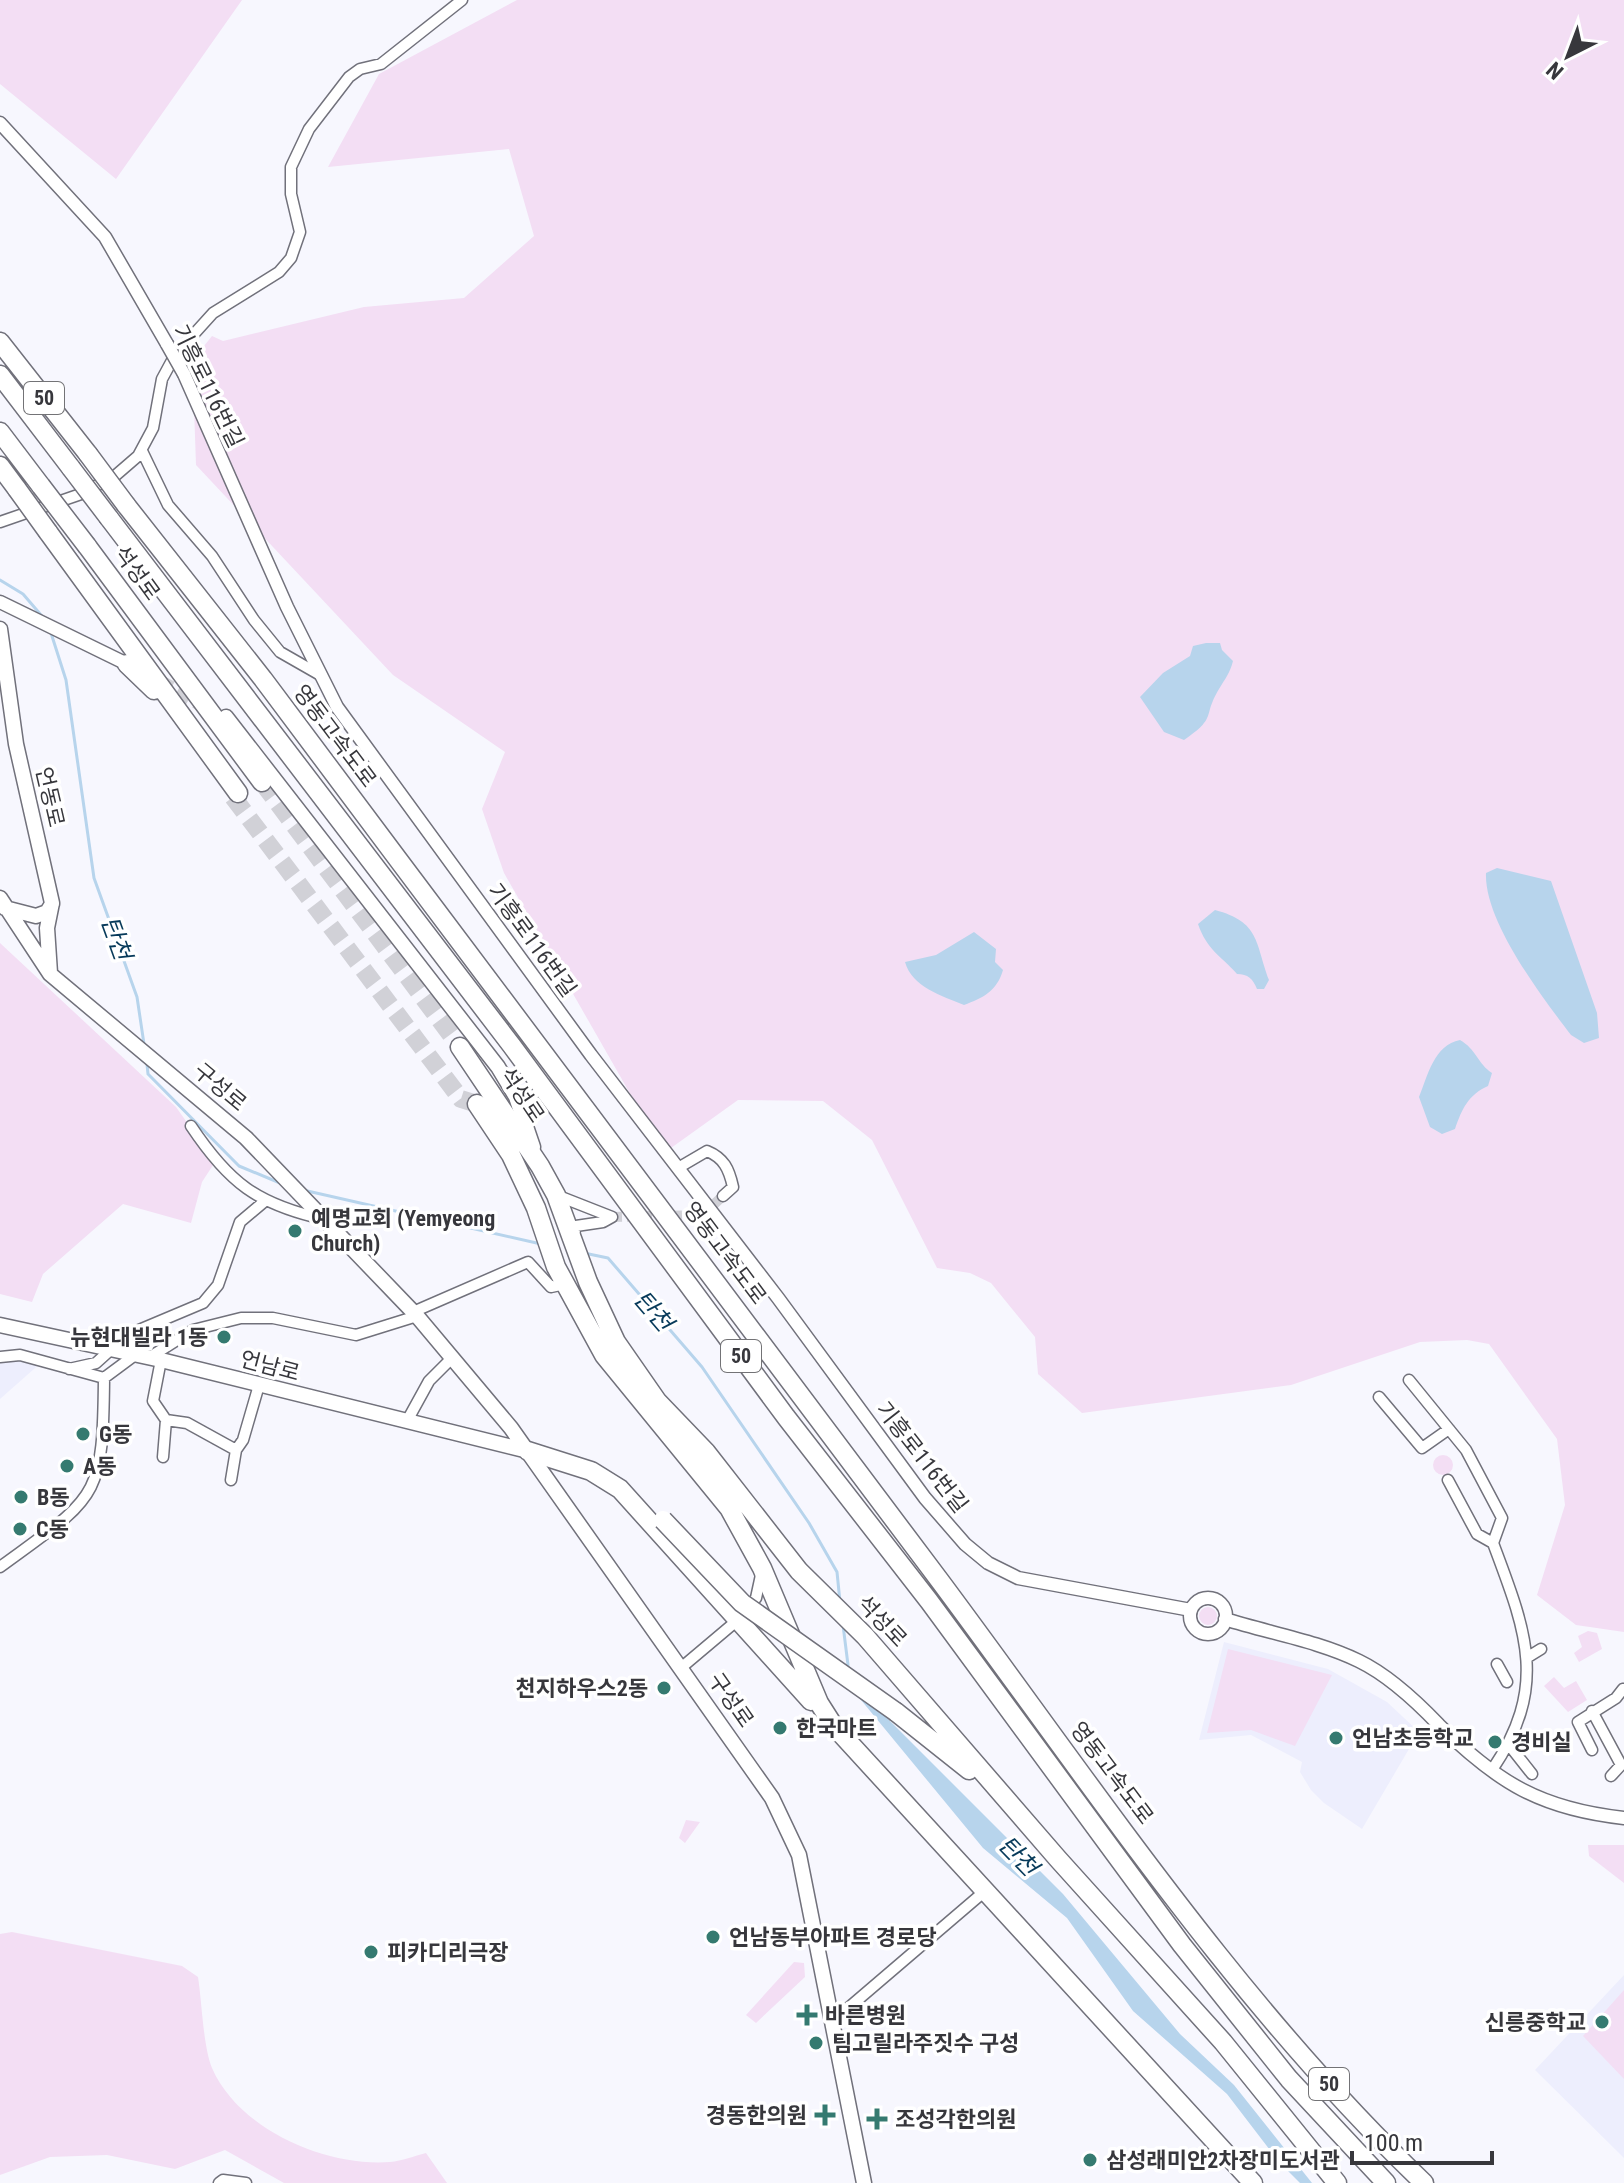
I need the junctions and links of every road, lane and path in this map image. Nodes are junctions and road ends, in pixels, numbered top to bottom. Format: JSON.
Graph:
{"nodes":[{"id":1,"x":462,"y":0,"type":"edge"},
{"id":2,"x":0,"y":123,"type":"edge"},
{"id":3,"x":0,"y":342,"type":"edge"},
{"id":4,"x":0,"y":375,"type":"edge"},
{"id":5,"x":0,"y":432,"type":"edge"},
{"id":6,"x":142,"y":451,"type":"junction"},
{"id":7,"x":0,"y":466,"type":"edge"},
{"id":8,"x":0,"y":522,"type":"edge"},
{"id":9,"x":0,"y":602,"type":"edge"},
{"id":10,"x":0,"y":629,"type":"edge"},
{"id":11,"x":302,"y":638,"type":"junction"},
{"id":12,"x":280,"y":652,"type":"junction"},
{"id":13,"x":127,"y":664,"type":"joint"},
{"id":14,"x":322,"y":676,"type":"junction"},
{"id":15,"x":226,"y":717,"type":"dead end"},
{"id":16,"x":262,"y":782,"type":"tunnel mouth"},
{"id":17,"x":3,"y":903,"type":"edge"},
{"id":18,"x":52,"y":903,"type":"junction"},
{"id":19,"x":50,"y":974,"type":"junction"},
{"id":20,"x":460,"y":1047,"type":"tunnel mouth"},
{"id":21,"x":477,"y":1104,"type":"tunnel mouth"},
{"id":22,"x":191,"y":1126,"type":"dead end"},
{"id":23,"x":540,"y":1166,"type":"junction"},
{"id":24,"x":678,"y":1168,"type":"junction"},
{"id":25,"x":723,"y":1196,"type":"dead end"},
{"id":26,"x":265,"y":1201,"type":"junction"},
{"id":27,"x":558,"y":1201,"type":"junction"},
{"id":28,"x":325,"y":1220,"type":"junction"},
{"id":29,"x":574,"y":1234,"type":"dead end"},
{"id":30,"x":565,"y":1284,"type":"junction"},
{"id":31,"x":415,"y":1314,"type":"junction"},
{"id":32,"x":0,"y":1325,"type":"edge"},
{"id":33,"x":113,"y":1349,"type":"junction"},
{"id":34,"x":0,"y":1357,"type":"edge"},
{"id":35,"x":149,"y":1357,"type":"junction"},
{"id":36,"x":451,"y":1359,"type":"junction"},
{"id":37,"x":69,"y":1369,"type":"junction"},
{"id":38,"x":104,"y":1378,"type":"junction"},
{"id":39,"x":1409,"y":1380,"type":"dead end"},
{"id":40,"x":259,"y":1385,"type":"junction"},
{"id":41,"x":1379,"y":1397,"type":"dead end"},
{"id":42,"x":166,"y":1420,"type":"junction"},
{"id":43,"x":407,"y":1421,"type":"junction"},
{"id":44,"x":1449,"y":1429,"type":"junction"},
{"id":45,"x":236,"y":1450,"type":"junction"},
{"id":46,"x":528,"y":1451,"type":"junction"},
{"id":47,"x":163,"y":1457,"type":"dead end"},
{"id":48,"x":231,"y":1480,"type":"dead end"},
{"id":49,"x":1448,"y":1480,"type":"dead end"},
{"id":50,"x":1493,"y":1543,"type":"junction"},
{"id":51,"x":0,"y":1567,"type":"edge"},
{"id":52,"x":762,"y":1568,"type":"junction"},
{"id":53,"x":799,"y":1571,"type":"junction"},
{"id":54,"x":1191,"y":1610,"type":"junction"},
{"id":55,"x":737,"y":1619,"type":"junction"},
{"id":56,"x":1225,"y":1619,"type":"junction"},
{"id":57,"x":785,"y":1624,"type":"junction"},
{"id":58,"x":1541,"y":1649,"type":"dead end"},
{"id":59,"x":1528,"y":1657,"type":"junction"},
{"id":60,"x":1497,"y":1664,"type":"dead end"},
{"id":61,"x":682,"y":1667,"type":"junction"},
{"id":62,"x":1507,"y":1682,"type":"dead end"},
{"id":63,"x":1623,"y":1689,"type":"edge"},
{"id":64,"x":1592,"y":1711,"type":"junction"},
{"id":65,"x":833,"y":1725,"type":"junction"},
{"id":66,"x":1509,"y":1745,"type":"junction"},
{"id":67,"x":1592,"y":1750,"type":"dead end"},
{"id":68,"x":1492,"y":1770,"type":"junction"},
{"id":69,"x":1532,"y":1774,"type":"dead end"},
{"id":70,"x":1611,"y":1776,"type":"dead end"},
{"id":71,"x":1624,"y":1818,"type":"edge"},
{"id":72,"x":1058,"y":1859,"type":"junction"},
{"id":73,"x":985,"y":1891,"type":"junction"},
{"id":74,"x":833,"y":2021,"type":"junction"},
{"id":75,"x":219,"y":2183,"type":"edge"},
{"id":76,"x":246,"y":2183,"type":"edge"},
{"id":77,"x":864,"y":2183,"type":"edge"},
{"id":78,"x":1253,"y":2183,"type":"edge"},
{"id":79,"x":1337,"y":2183,"type":"edge"},
{"id":80,"x":1386,"y":2183,"type":"edge"},
{"id":81,"x":1424,"y":2183,"type":"edge"}],
"edges":[{"from":1,"to":6,"type":"street"},
{"from":2,"to":11,"type":"street","name":"기흥로116번길","bridge":true},
{"from":3,"to":81,"type":"highway","name":"영동고속도로","number":"50","bridge":true},
{"from":4,"to":80,"type":"highway","name":"영동고속도로","number":"50","bridge":true},
{"from":5,"to":16,"type":"highway","name":"석성로","bridge":true},
{"from":6,"to":8,"type":"street"},
{"from":6,"to":12,"type":"street"},
{"from":7,"to":13,"type":"highway","name":"석성로","bridge":true},
{"from":9,"to":13,"type":"street"},
{"from":10,"to":18,"type":"main road","name":"언동로"},
{"from":11,"to":12,"type":"street"},
{"from":11,"to":14,"type":"street","name":"기흥로116번길"},
{"from":12,"to":14,"type":"street"},
{"from":14,"to":24,"type":"street","name":"기흥로116번길"},
{"from":15,"to":23,"type":"main road"},
{"from":17,"to":18,"type":"main road"},
{"from":17,"to":19,"type":"main road","name":"구성로"},
{"from":18,"to":19,"type":"main road","name":"언동로"},
{"from":19,"to":28,"type":"main road","name":"구성로"},
{"from":20,"to":23,"type":"highway","name":"석성로"},
{"from":21,"to":30,"type":"highway"},
{"from":22,"to":26,"type":"street"},
{"from":23,"to":27,"type":"highway","name":"석성로"},
{"from":24,"to":25,"type":"street"},
{"from":24,"to":54,"type":"street","name":"기흥로116번길"},
{"from":26,"to":28,"type":"street"},
{"from":26,"to":33,"type":"street"},
{"from":27,"to":29,"type":"street"},
{"from":27,"to":53,"type":"highway","name":"석성로"},
{"from":28,"to":31,"type":"main road","name":"구성로"},
{"from":30,"to":31,"type":"street"},
{"from":30,"to":52,"type":"highway"},
{"from":31,"to":35,"type":"street"},
{"from":31,"to":36,"type":"main road","name":"구성로"},
{"from":32,"to":33,"type":"main road","name":"언남로"},
{"from":33,"to":35,"type":"main road","name":"언남로"},
{"from":33,"to":37,"type":"street"},
{"from":34,"to":37,"type":"street"},
{"from":35,"to":38,"type":"street"},
{"from":35,"to":40,"type":"main road","name":"언남로"},
{"from":35,"to":42,"type":"street"},
{"from":36,"to":43,"type":"street"},
{"from":36,"to":46,"type":"main road","name":"구성로"},
{"from":37,"to":38,"type":"street"},
{"from":38,"to":51,"type":"street"},
{"from":39,"to":44,"type":"street"},
{"from":40,"to":43,"type":"main road","name":"언남로"},
{"from":40,"to":45,"type":"street"},
{"from":41,"to":44,"type":"street"},
{"from":42,"to":45,"type":"street"},
{"from":42,"to":47,"type":"street"},
{"from":43,"to":46,"type":"main road","name":"언남로"},
{"from":44,"to":50,"type":"street"},
{"from":45,"to":48,"type":"street"},
{"from":46,"to":55,"type":"highway"},
{"from":46,"to":61,"type":"main road","name":"구성로"},
{"from":46,"to":72,"type":"highway","bridge":true},
{"from":49,"to":50,"type":"street"},
{"from":50,"to":59,"type":"street"},
{"from":52,"to":55,"type":"street"},
{"from":52,"to":57,"type":"highway"},
{"from":53,"to":57,"type":"highway"},
{"from":53,"to":72,"type":"highway","name":"석성로"},
{"from":54,"to":56,"type":"street"},
{"from":54,"to":56,"type":"street"},
{"from":55,"to":61,"type":"street"},
{"from":55,"to":65,"type":"highway"},
{"from":56,"to":68,"type":"street"},
{"from":57,"to":65,"type":"highway"},
{"from":58,"to":59,"type":"street"},
{"from":59,"to":66,"type":"street"},
{"from":60,"to":62,"type":"street"},
{"from":61,"to":74,"type":"main road","name":"구성로"},
{"from":63,"to":64,"type":"street"},
{"from":64,"to":67,"type":"street"},
{"from":64,"to":70,"type":"street"},
{"from":65,"to":73,"type":"highway"},
{"from":66,"to":68,"type":"street"},
{"from":66,"to":69,"type":"street"},
{"from":68,"to":71,"type":"street"},
{"from":72,"to":79,"type":"highway","name":"석성로"},
{"from":73,"to":74,"type":"street"},
{"from":73,"to":78,"type":"highway"},
{"from":74,"to":77,"type":"main road","name":"구성로"},
{"from":75,"to":76,"type":"street"}]}
